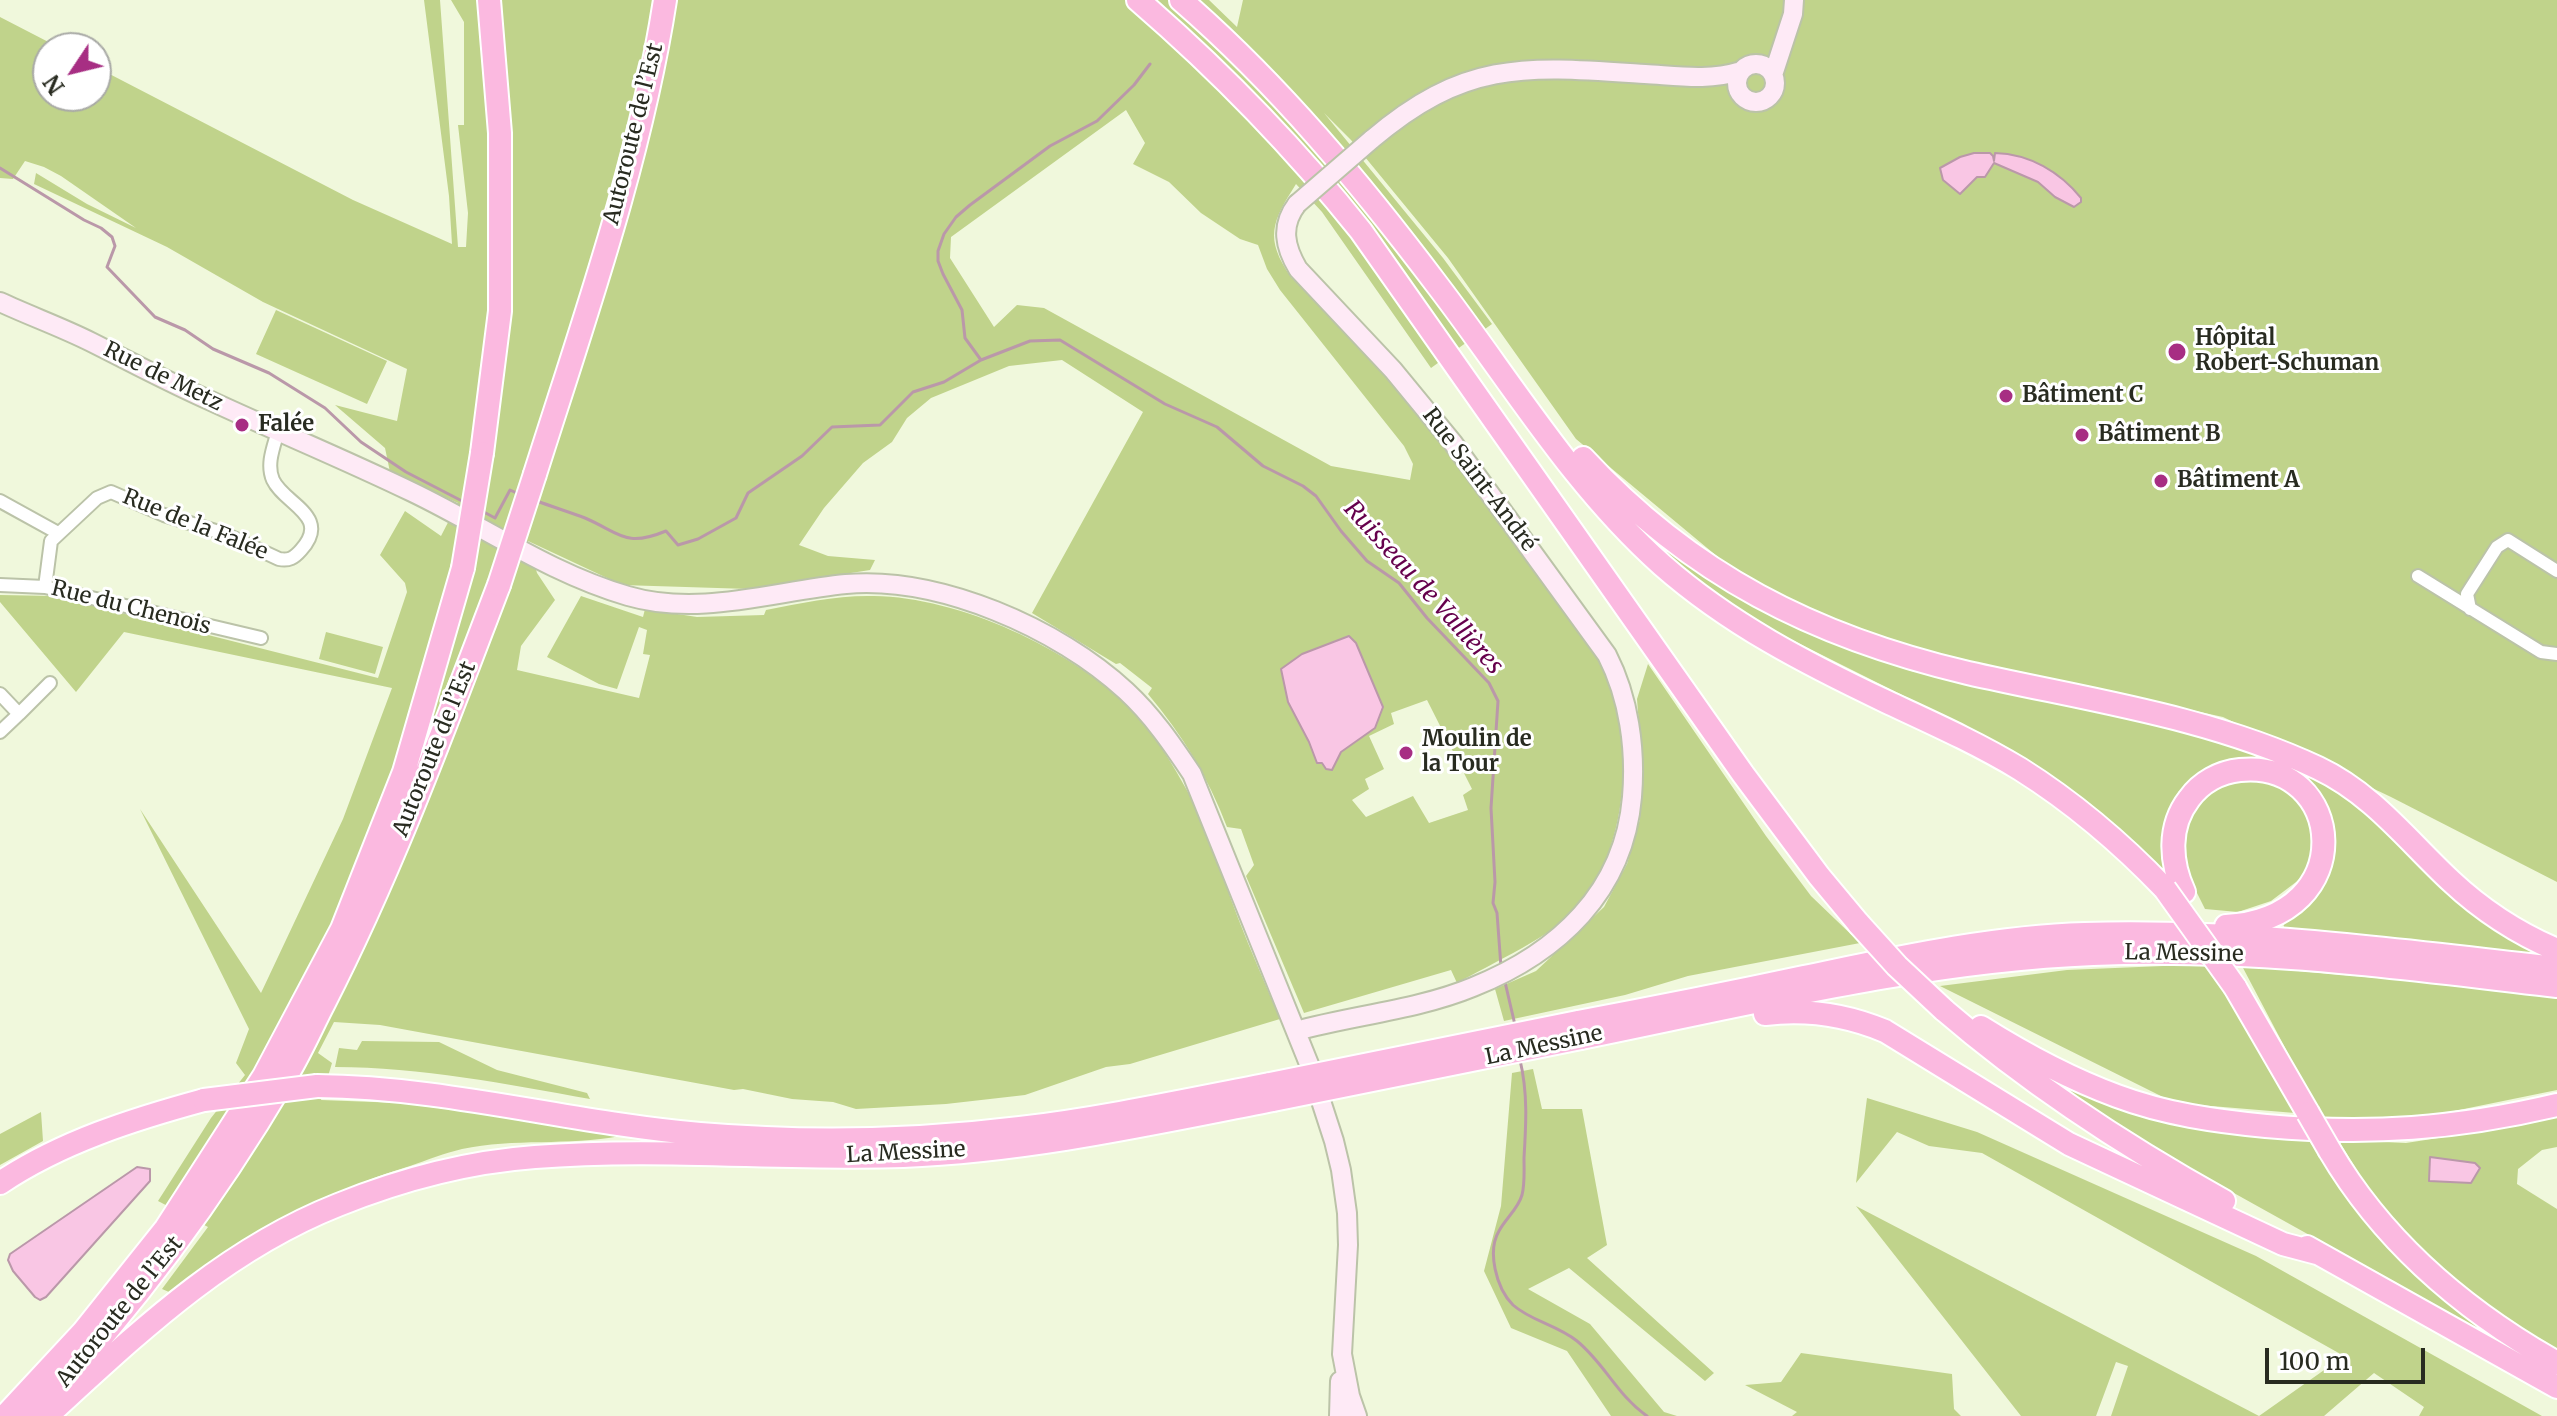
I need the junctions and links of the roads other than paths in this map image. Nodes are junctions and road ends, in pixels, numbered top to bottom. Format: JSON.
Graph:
{"nodes":[{"id":1,"x":489,"y":0,"type":"edge"},
{"id":2,"x":665,"y":0,"type":"edge"},
{"id":3,"x":1138,"y":0,"type":"edge"},
{"id":4,"x":1181,"y":0,"type":"edge"},
{"id":5,"x":1794,"y":0,"type":"edge"},
{"id":6,"x":1758,"y":70,"type":"junction"},
{"id":7,"x":1711,"y":79,"type":"junction"},
{"id":8,"x":1740,"y":93,"type":"junction"},
{"id":9,"x":0,"y":302,"type":"edge"},
{"id":10,"x":1532,"y":413,"type":"junction"},
{"id":11,"x":278,"y":431,"type":"junction"},
{"id":12,"x":0,"y":501,"type":"edge"},
{"id":13,"x":58,"y":533,"type":"junction"},
{"id":14,"x":2557,"y":571,"type":"edge"},
{"id":15,"x":2418,"y":576,"type":"dead end"},
{"id":16,"x":0,"y":585,"type":"edge"},
{"id":17,"x":45,"y":587,"type":"junction"},
{"id":18,"x":2470,"y":609,"type":"junction"},
{"id":19,"x":261,"y":638,"type":"dead end"},
{"id":20,"x":2557,"y":654,"type":"edge"},
{"id":21,"x":50,"y":683,"type":"dead end"},
{"id":22,"x":0,"y":694,"type":"edge"},
{"id":23,"x":19,"y":714,"type":"junction"},
{"id":24,"x":0,"y":732,"type":"edge"},
{"id":25,"x":2174,"y":890,"type":"junction"},
{"id":26,"x":2085,"y":934,"type":"junction"},
{"id":27,"x":2557,"y":950,"type":"edge"},
{"id":28,"x":2557,"y":968,"type":"edge"},
{"id":29,"x":2557,"y":986,"type":"edge"},
{"id":30,"x":1949,"y":1009,"type":"junction"},
{"id":31,"x":1651,"y":1024,"type":"junction"},
{"id":32,"x":1580,"y":1030,"type":"junction"},
{"id":33,"x":1296,"y":1031,"type":"junction"},
{"id":34,"x":1271,"y":1092,"type":"junction"},
{"id":35,"x":2557,"y":1105,"type":"edge"},
{"id":36,"x":0,"y":1183,"type":"edge"},
{"id":37,"x":2317,"y":1253,"type":"junction"},
{"id":38,"x":1346,"y":1288,"type":"junction"},
{"id":39,"x":1342,"y":1354,"type":"junction"},
{"id":40,"x":2557,"y":1363,"type":"edge"},
{"id":41,"x":2557,"y":1387,"type":"edge"},
{"id":42,"x":5,"y":1416,"type":"edge"},
{"id":43,"x":31,"y":1416,"type":"edge"},
{"id":44,"x":47,"y":1416,"type":"edge"},
{"id":45,"x":1339,"y":1416,"type":"edge"},
{"id":46,"x":1357,"y":1416,"type":"edge"},
{"id":47,"x":1368,"y":1416,"type":"edge"}],
"edges":[{"from":1,"to":42,"type":"highway","name":"Autoroute de l’Est","bridge":true},
{"from":2,"to":43,"type":"highway","name":"Autoroute de l’Est","bridge":true},
{"from":3,"to":30,"type":"highway","bridge":true},
{"from":4,"to":10,"type":"highway"},
{"from":5,"to":6,"type":"main road","name":"Rue Saint-André"},
{"from":6,"to":7,"type":"main road","name":"Rue Saint-André"},
{"from":6,"to":8,"type":"main road"},
{"from":6,"to":8,"type":"main road"},
{"from":7,"to":8,"type":"main road","name":"Rue Saint-André"},
{"from":7,"to":33,"type":"main road","name":"Rue Saint-André","bridge":true},
{"from":9,"to":11,"type":"main road","name":"Rue de Metz"},
{"from":10,"to":25,"type":"highway"},
{"from":10,"to":27,"type":"highway"},
{"from":11,"to":13,"type":"street","name":"Rue de la Falée"},
{"from":11,"to":33,"type":"main road","name":"Rue de Metz"},
{"from":12,"to":13,"type":"street"},
{"from":13,"to":17,"type":"street"},
{"from":14,"to":18,"type":"street"},
{"from":15,"to":18,"type":"street"},
{"from":16,"to":17,"type":"street","name":"Rue du Chenois"},
{"from":17,"to":19,"type":"street","name":"Rue du Chenois"},
{"from":18,"to":20,"type":"street"},
{"from":21,"to":23,"type":"street"},
{"from":22,"to":23,"type":"street"},
{"from":23,"to":24,"type":"street"},
{"from":25,"to":26,"type":"highway"},
{"from":25,"to":40,"type":"highway","bridge":true},
{"from":26,"to":28,"type":"highway","name":"La Messine"},
{"from":26,"to":32,"type":"highway","name":"La Messine"},
{"from":29,"to":31,"type":"highway","name":"La Messine"},
{"from":30,"to":35,"type":"highway"},
{"from":30,"to":37,"type":"highway"},
{"from":31,"to":32,"type":"highway","name":"La Messine"},
{"from":31,"to":37,"type":"highway"},
{"from":32,"to":34,"type":"highway","name":"La Messine","bridge":true},
{"from":33,"to":38,"type":"main road","name":"Rue de Metz"},
{"from":34,"to":36,"type":"highway","name":"La Messine","bridge":true},
{"from":34,"to":44,"type":"highway","name":"La Messine"},
{"from":37,"to":41,"type":"highway"},
{"from":38,"to":39,"type":"main road"},
{"from":38,"to":47,"type":"main road"},
{"from":39,"to":45,"type":"main road"},
{"from":39,"to":46,"type":"main road"}]}
